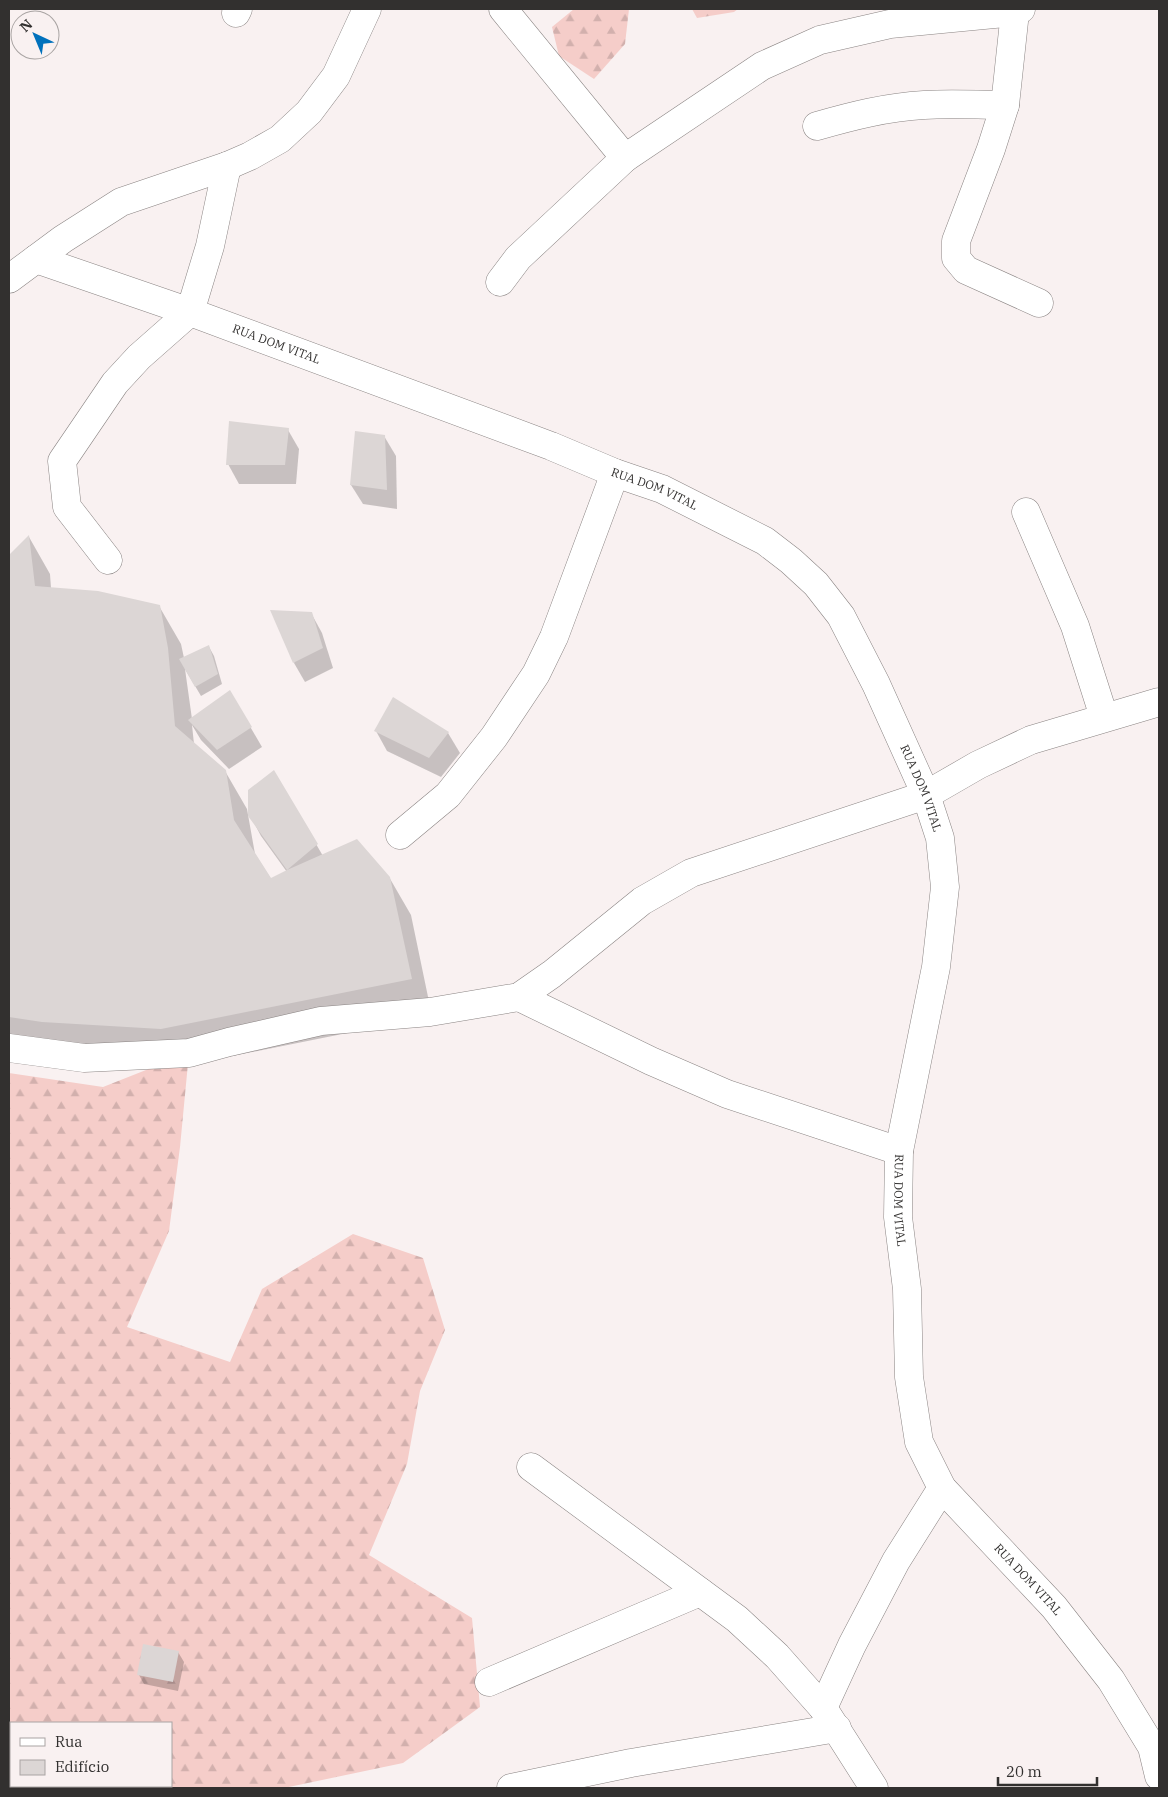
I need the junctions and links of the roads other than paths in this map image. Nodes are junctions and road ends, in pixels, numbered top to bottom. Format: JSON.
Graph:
{"nodes":[{"id":1,"x":366,"y":9,"type":"edge"},
{"id":2,"x":503,"y":9,"type":"edge"},
{"id":3,"x":1018,"y":11,"type":"edge"},
{"id":4,"x":1005,"y":105,"type":"junction"},
{"id":5,"x":817,"y":126,"type":"dead end"},
{"id":6,"x":626,"y":158,"type":"junction"},
{"id":7,"x":227,"y":166,"type":"junction"},
{"id":8,"x":36,"y":259,"type":"junction"},
{"id":9,"x":9,"y":279,"type":"edge"},
{"id":10,"x":500,"y":282,"type":"dead end"},
{"id":11,"x":1039,"y":303,"type":"dead end"},
{"id":12,"x":190,"y":312,"type":"junction"},
{"id":13,"x":615,"y":473,"type":"junction"},
{"id":14,"x":1026,"y":512,"type":"dead end"},
{"id":15,"x":108,"y":560,"type":"dead end"},
{"id":16,"x":1159,"y":702,"type":"edge"},
{"id":17,"x":1104,"y":717,"type":"junction"},
{"id":18,"x":926,"y":795,"type":"junction"},
{"id":19,"x":400,"y":835,"type":"dead end"},
{"id":20,"x":519,"y":997,"type":"junction"},
{"id":21,"x":9,"y":1048,"type":"edge"},
{"id":22,"x":899,"y":1151,"type":"junction"},
{"id":23,"x":531,"y":1467,"type":"dead end"},
{"id":24,"x":942,"y":1488,"type":"junction"},
{"id":25,"x":700,"y":1592,"type":"junction"},
{"id":26,"x":489,"y":1682,"type":"dead end"},
{"id":27,"x":830,"y":1718,"type":"junction"},
{"id":28,"x":1159,"y":1776,"type":"edge"},
{"id":29,"x":511,"y":1788,"type":"edge"},
{"id":30,"x":874,"y":1788,"type":"edge"}],
"edges":[{"from":1,"to":7,"type":"street"},
{"from":2,"to":6,"type":"street"},
{"from":3,"to":4,"type":"street"},
{"from":3,"to":6,"type":"street"},
{"from":4,"to":5,"type":"street"},
{"from":4,"to":11,"type":"street"},
{"from":6,"to":10,"type":"street"},
{"from":7,"to":8,"type":"street"},
{"from":7,"to":12,"type":"street"},
{"from":8,"to":9,"type":"street"},
{"from":8,"to":12,"type":"street","name":"RUA DOM VITAL"},
{"from":12,"to":13,"type":"street","name":"RUA DOM VITAL"},
{"from":12,"to":15,"type":"street"},
{"from":13,"to":18,"type":"street","name":"RUA DOM VITAL"},
{"from":13,"to":19,"type":"street"},
{"from":14,"to":17,"type":"street"},
{"from":16,"to":17,"type":"street"},
{"from":17,"to":18,"type":"street"},
{"from":18,"to":20,"type":"street"},
{"from":18,"to":22,"type":"street","name":"RUA DOM VITAL"},
{"from":20,"to":21,"type":"street"},
{"from":20,"to":22,"type":"street"},
{"from":22,"to":24,"type":"street","name":"RUA DOM VITAL"},
{"from":23,"to":25,"type":"street"},
{"from":24,"to":27,"type":"street"},
{"from":24,"to":28,"type":"street","name":"RUA DOM VITAL"},
{"from":25,"to":26,"type":"street"},
{"from":25,"to":27,"type":"street"},
{"from":27,"to":29,"type":"street"},
{"from":27,"to":30,"type":"street"}]}
